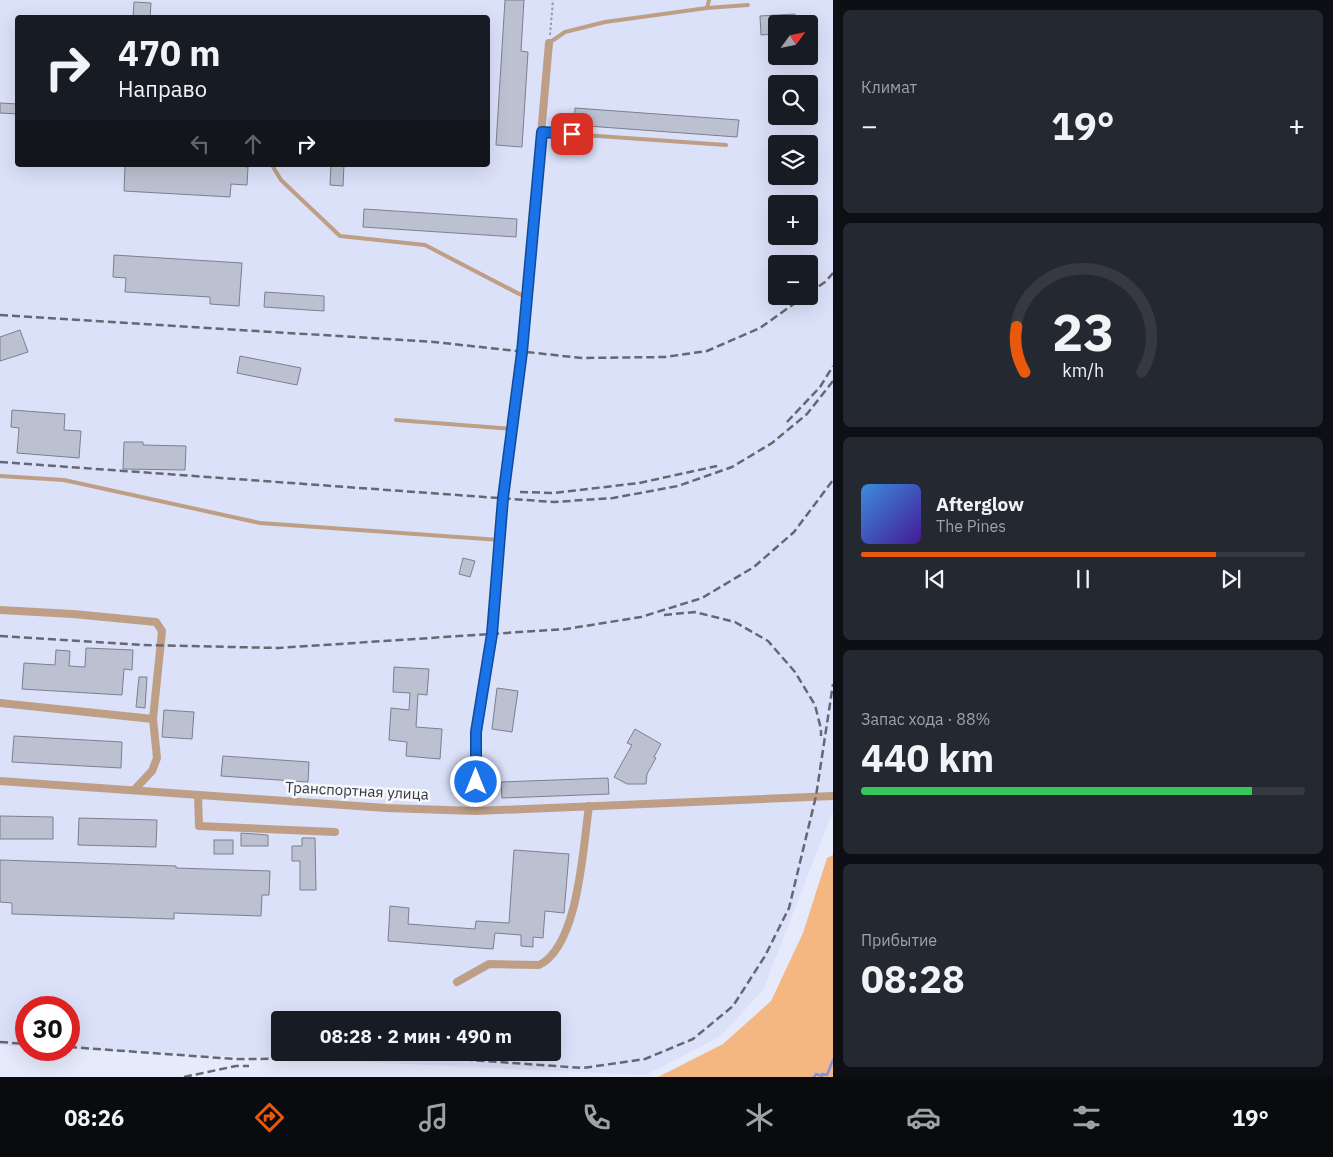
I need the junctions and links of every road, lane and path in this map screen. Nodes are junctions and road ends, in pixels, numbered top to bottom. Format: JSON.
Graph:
{"nodes":[{"id":1,"x":554,"y":0,"type":"edge"},
{"id":2,"x":709,"y":0,"type":"edge"},
{"id":3,"x":748,"y":5,"type":"dead end"},
{"id":4,"x":707,"y":8,"type":"junction"},
{"id":5,"x":549,"y":43,"type":"junction"},
{"id":6,"x":542,"y":132,"type":"junction"},
{"id":7,"x":726,"y":145,"type":"dead end"},
{"id":8,"x":273,"y":167,"type":"edge"},
{"id":9,"x":527,"y":298,"type":"junction"},
{"id":10,"x":396,"y":420,"type":"dead end"},
{"id":11,"x":512,"y":429,"type":"junction"},
{"id":12,"x":0,"y":476,"type":"edge"},
{"id":13,"x":500,"y":540,"type":"junction"},
{"id":14,"x":0,"y":610,"type":"edge"},
{"id":15,"x":0,"y":703,"type":"edge"},
{"id":16,"x":153,"y":719,"type":"junction"},
{"id":17,"x":0,"y":781,"type":"edge"},
{"id":18,"x":134,"y":790,"type":"junction"},
{"id":19,"x":198,"y":795,"type":"junction"},
{"id":20,"x":833,"y":796,"type":"edge"},
{"id":21,"x":589,"y":806,"type":"junction"},
{"id":22,"x":476,"y":811,"type":"junction"},
{"id":23,"x":335,"y":832,"type":"dead end"},
{"id":24,"x":457,"y":982,"type":"dead end"}],
"edges":[{"from":1,"to":5,"type":"path"},
{"from":2,"to":4,"type":"lane"},
{"from":3,"to":4,"type":"lane"},
{"from":4,"to":5,"type":"lane"},
{"from":5,"to":6,"type":"street"},
{"from":6,"to":7,"type":"lane"},
{"from":6,"to":9,"type":"street"},
{"from":8,"to":9,"type":"lane"},
{"from":9,"to":11,"type":"street"},
{"from":10,"to":11,"type":"lane"},
{"from":11,"to":13,"type":"street"},
{"from":12,"to":13,"type":"lane"},
{"from":13,"to":22,"type":"street"},
{"from":14,"to":16,"type":"street"},
{"from":15,"to":16,"type":"street"},
{"from":16,"to":18,"type":"street"},
{"from":17,"to":18,"type":"street","name":"Транспортная улица"},
{"from":18,"to":19,"type":"street","name":"Транспортная улица"},
{"from":19,"to":22,"type":"street","name":"Транспортная улица"},
{"from":19,"to":23,"type":"street"},
{"from":20,"to":21,"type":"street","name":"Транспортная улица"},
{"from":21,"to":22,"type":"street","name":"Транспортная улица"},
{"from":21,"to":24,"type":"street"}]}
